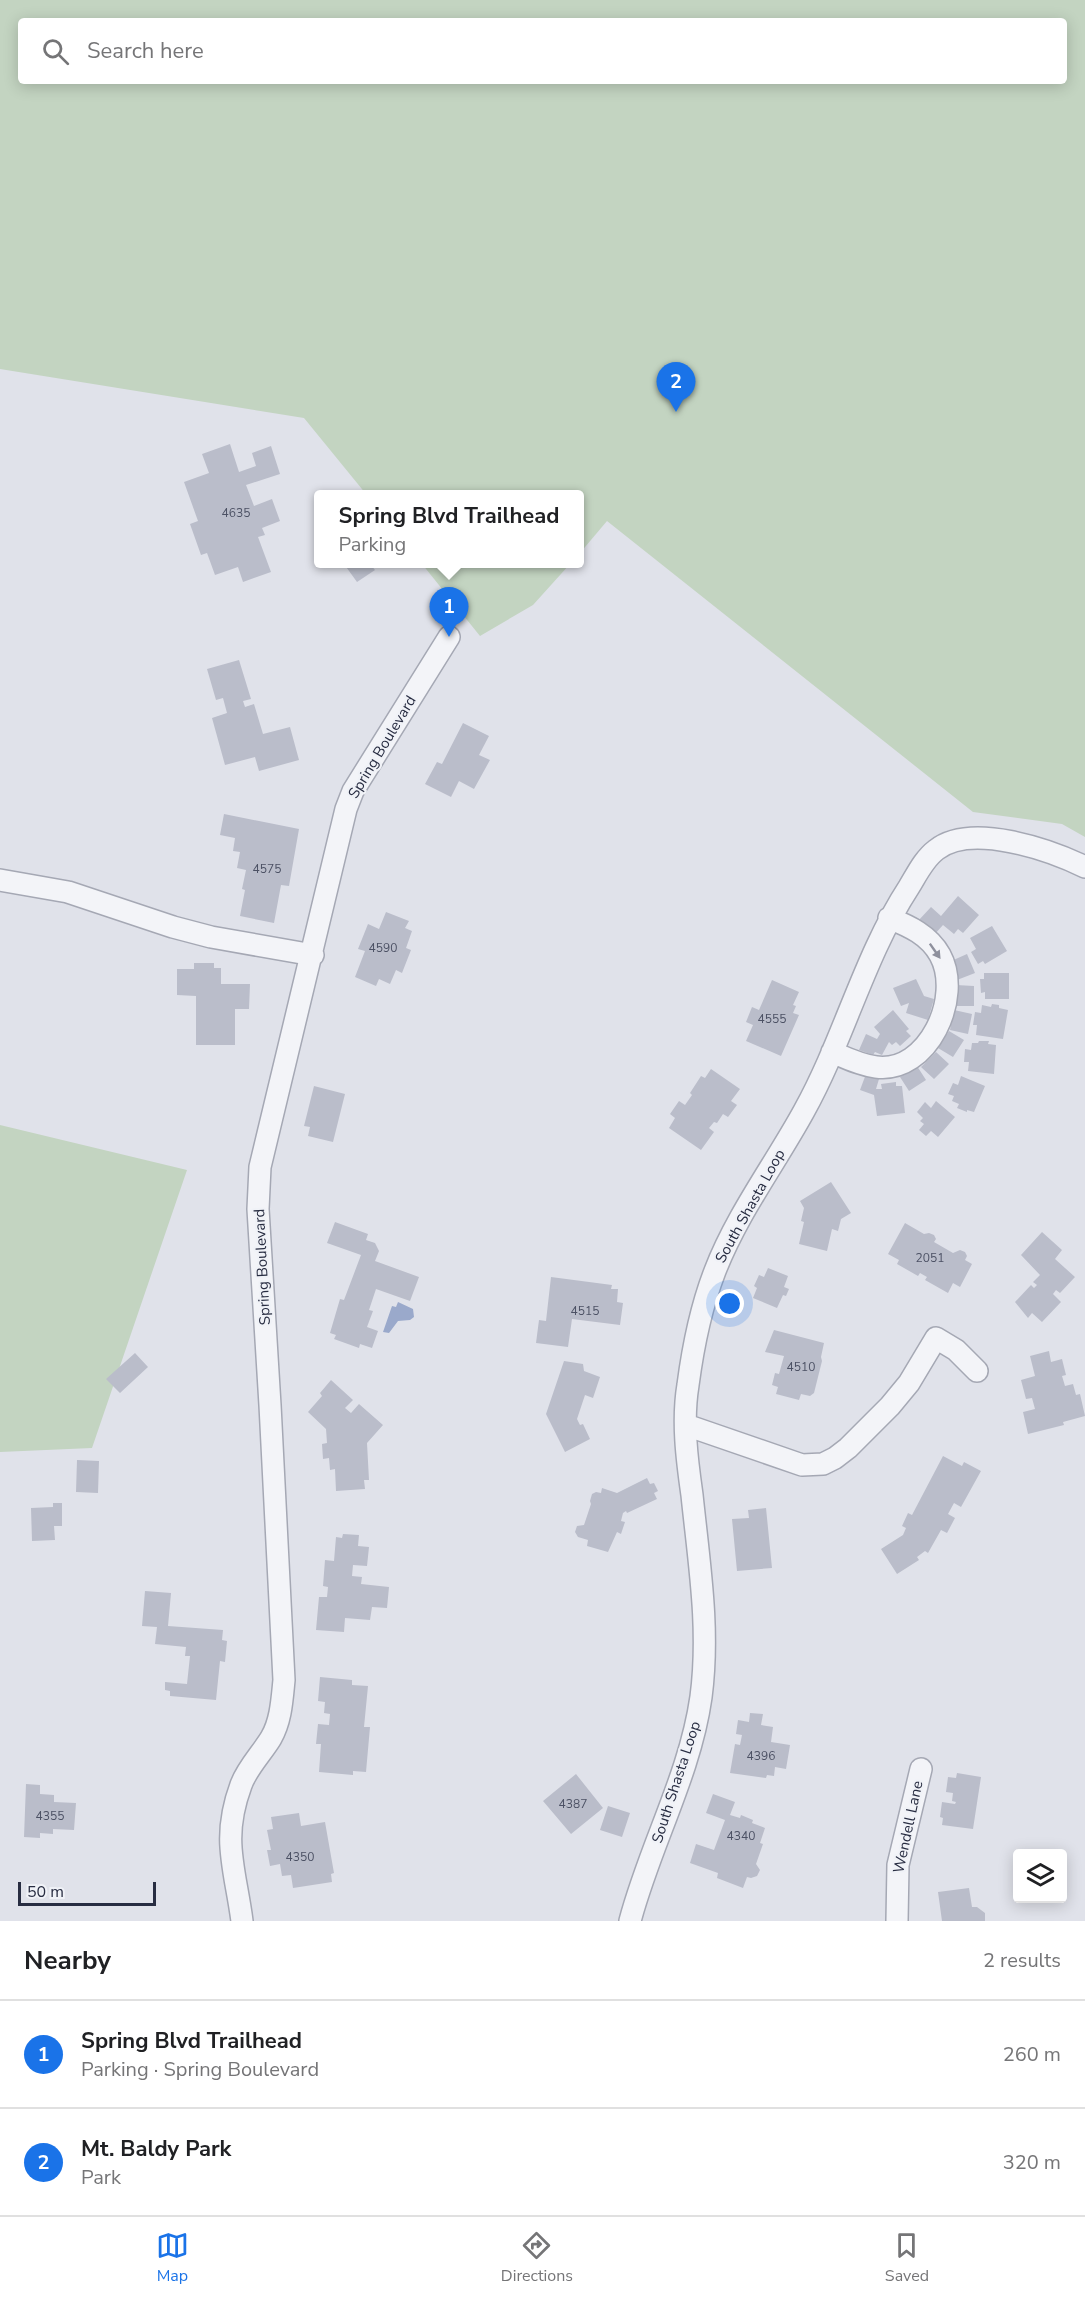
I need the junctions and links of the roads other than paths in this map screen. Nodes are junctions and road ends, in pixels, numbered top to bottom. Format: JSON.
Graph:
{"nodes":[{"id":1,"x":449,"y":637,"type":"dead end"},
{"id":2,"x":1085,"y":867,"type":"edge"},
{"id":3,"x":0,"y":880,"type":"edge"},
{"id":4,"x":889,"y":918,"type":"junction"},
{"id":5,"x":313,"y":955,"type":"junction"},
{"id":6,"x":832,"y":1052,"type":"junction"},
{"id":7,"x":977,"y":1371,"type":"dead end"},
{"id":8,"x":686,"y":1425,"type":"junction"},
{"id":9,"x":921,"y":1769,"type":"dead end"},
{"id":10,"x":242,"y":1921,"type":"edge"},
{"id":11,"x":630,"y":1921,"type":"edge"},
{"id":12,"x":897,"y":1921,"type":"edge"}],
"edges":[{"from":1,"to":5,"type":"street","name":"Spring Boulevard"},
{"from":2,"to":4,"type":"street","name":"South Shasta Loop"},
{"from":3,"to":5,"type":"street"},
{"from":4,"to":6,"type":"street","name":"South Shasta Loop"},
{"from":4,"to":6,"type":"street","one_way":true},
{"from":5,"to":10,"type":"street","name":"Spring Boulevard"},
{"from":6,"to":8,"type":"street","name":"South Shasta Loop"},
{"from":7,"to":8,"type":"street"},
{"from":8,"to":11,"type":"street","name":"South Shasta Loop"},
{"from":9,"to":12,"type":"street","name":"Wendell Lane"}]}
